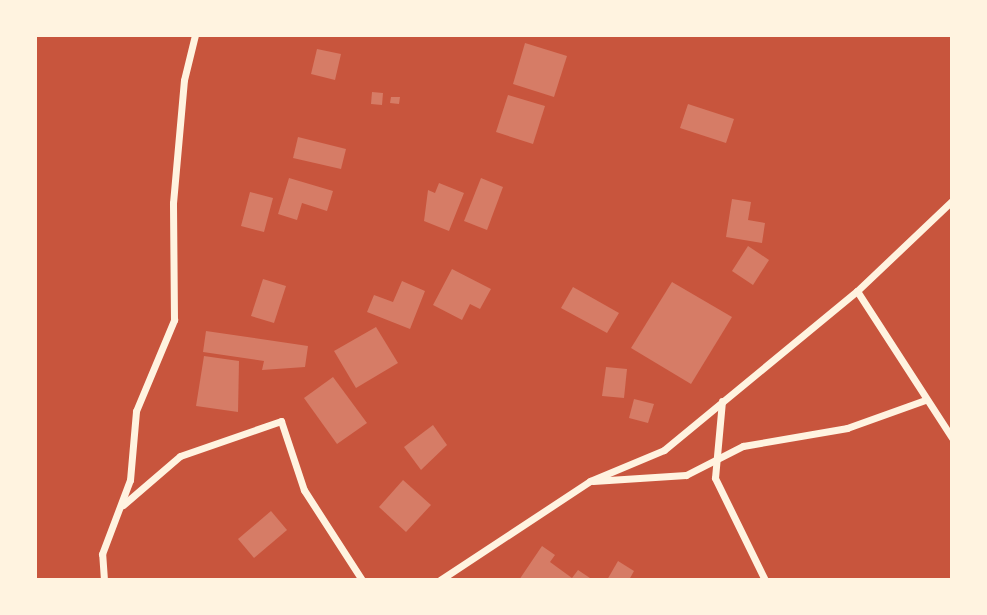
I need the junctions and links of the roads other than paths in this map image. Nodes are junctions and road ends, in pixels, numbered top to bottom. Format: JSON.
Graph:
{"nodes":[{"id":1,"x":195,"y":35,"type":"edge"},
{"id":2,"x":952,"y":201,"type":"edge"},
{"id":3,"x":857,"y":291,"type":"junction"},
{"id":4,"x":722,"y":400,"type":"junction"},
{"id":5,"x":925,"y":400,"type":"junction"},
{"id":6,"x":952,"y":438,"type":"edge"},
{"id":7,"x":715,"y":460,"type":"junction"},
{"id":8,"x":590,"y":481,"type":"junction"},
{"id":9,"x":122,"y":506,"type":"junction"},
{"id":10,"x":104,"y":580,"type":"edge"},
{"id":11,"x":362,"y":580,"type":"edge"},
{"id":12,"x":440,"y":580,"type":"edge"},
{"id":13,"x":765,"y":580,"type":"edge"}],
"edges":[{"from":1,"to":9,"type":"street"},
{"from":2,"to":3,"type":"street"},
{"from":3,"to":4,"type":"street"},
{"from":3,"to":5,"type":"street"},
{"from":4,"to":7,"type":"street"},
{"from":4,"to":8,"type":"street"},
{"from":5,"to":6,"type":"street"},
{"from":5,"to":7,"type":"street"},
{"from":7,"to":8,"type":"street"},
{"from":7,"to":13,"type":"street"},
{"from":8,"to":12,"type":"street"},
{"from":9,"to":10,"type":"street"},
{"from":9,"to":11,"type":"street"}]}
